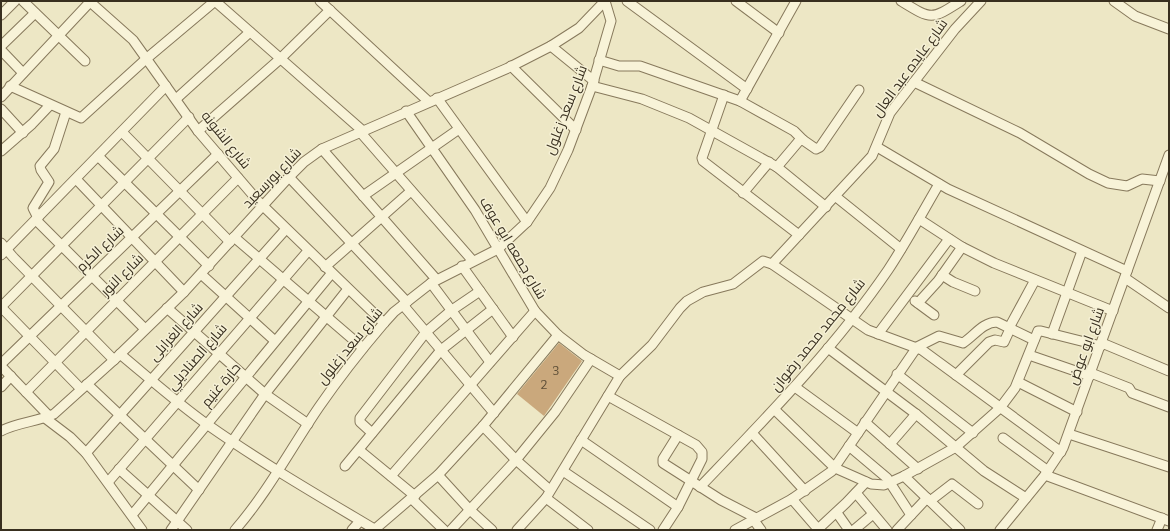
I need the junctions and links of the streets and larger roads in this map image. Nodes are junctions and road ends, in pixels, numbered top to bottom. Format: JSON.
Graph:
{"nodes":[{"id":1,"x":15,"y":1,"type":"edge"},
{"id":2,"x":23,"y":1,"type":"edge"},
{"id":3,"x":215,"y":1,"type":"edge"},
{"id":4,"x":320,"y":1,"type":"edge"},
{"id":5,"x":605,"y":1,"type":"edge"},
{"id":6,"x":627,"y":1,"type":"edge"},
{"id":7,"x":736,"y":1,"type":"edge"},
{"id":8,"x":796,"y":1,"type":"edge"},
{"id":9,"x":901,"y":1,"type":"edge"},
{"id":10,"x":961,"y":1,"type":"edge"},
{"id":11,"x":981,"y":1,"type":"edge"},
{"id":12,"x":1114,"y":1,"type":"edge"},
{"id":13,"x":89,"y":2,"type":"edge"},
{"id":14,"x":330,"y":10,"type":"junction"},
{"id":15,"x":35,"y":12,"type":"junction"},
{"id":16,"x":1,"y":15,"type":"edge"},
{"id":17,"x":1169,"y":29,"type":"edge"},
{"id":18,"x":250,"y":32,"type":"junction"},
{"id":19,"x":779,"y":32,"type":"junction"},
{"id":20,"x":58,"y":35,"type":"junction"},
{"id":21,"x":1,"y":46,"type":"edge"},
{"id":22,"x":551,"y":46,"type":"junction"},
{"id":23,"x":1,"y":50,"type":"edge"},
{"id":24,"x":146,"y":59,"type":"junction"},
{"id":25,"x":280,"y":59,"type":"junction"},
{"id":26,"x":599,"y":60,"type":"junction"},
{"id":27,"x":85,"y":61,"type":"dead end"},
{"id":28,"x":512,"y":66,"type":"junction"},
{"id":29,"x":22,"y":73,"type":"junction"},
{"id":30,"x":914,"y":82,"type":"junction"},
{"id":31,"x":593,"y":84,"type":"junction"},
{"id":32,"x":10,"y":86,"type":"junction"},
{"id":33,"x":166,"y":86,"type":"junction"},
{"id":34,"x":747,"y":89,"type":"junction"},
{"id":35,"x":859,"y":90,"type":"dead end"},
{"id":36,"x":724,"y":96,"type":"junction"},
{"id":37,"x":1,"y":97,"type":"edge"},
{"id":38,"x":176,"y":99,"type":"junction"},
{"id":39,"x":433,"y":100,"type":"junction"},
{"id":40,"x":740,"y":101,"type":"junction"},
{"id":41,"x":50,"y":105,"type":"junction"},
{"id":42,"x":66,"y":112,"type":"junction"},
{"id":43,"x":406,"y":112,"type":"junction"},
{"id":44,"x":2,"y":113,"type":"edge"},
{"id":45,"x":189,"y":117,"type":"junction"},
{"id":46,"x":459,"y":129,"type":"junction"},
{"id":47,"x":576,"y":130,"type":"junction"},
{"id":48,"x":198,"y":131,"type":"junction"},
{"id":49,"x":713,"y":131,"type":"junction"},
{"id":50,"x":122,"y":132,"type":"junction"},
{"id":51,"x":23,"y":133,"type":"junction"},
{"id":52,"x":362,"y":133,"type":"junction"},
{"id":53,"x":803,"y":140,"type":"junction"},
{"id":54,"x":431,"y":148,"type":"junction"},
{"id":55,"x":877,"y":148,"type":"junction"},
{"id":56,"x":322,"y":149,"type":"junction"},
{"id":57,"x":1,"y":151,"type":"edge"},
{"id":58,"x":218,"y":154,"type":"junction"},
{"id":59,"x":98,"y":156,"type":"junction"},
{"id":60,"x":148,"y":158,"type":"junction"},
{"id":61,"x":1169,"y":158,"type":"edge"},
{"id":62,"x":773,"y":165,"type":"junction"},
{"id":63,"x":396,"y":173,"type":"junction"},
{"id":64,"x":289,"y":177,"type":"junction"},
{"id":65,"x":238,"y":178,"type":"junction"},
{"id":66,"x":76,"y":179,"type":"junction"},
{"id":67,"x":1160,"y":180,"type":"junction"},
{"id":68,"x":124,"y":182,"type":"junction"},
{"id":69,"x":939,"y":184,"type":"junction"},
{"id":70,"x":180,"y":191,"type":"junction"},
{"id":71,"x":411,"y":191,"type":"junction"},
{"id":72,"x":743,"y":193,"type":"junction"},
{"id":73,"x":363,"y":196,"type":"junction"},
{"id":74,"x":835,"y":196,"type":"junction"},
{"id":75,"x":101,"y":206,"type":"junction"},
{"id":76,"x":262,"y":206,"type":"junction"},
{"id":77,"x":826,"y":207,"type":"junction"},
{"id":78,"x":156,"y":214,"type":"junction"},
{"id":79,"x":203,"y":214,"type":"junction"},
{"id":80,"x":381,"y":217,"type":"junction"},
{"id":81,"x":37,"y":219,"type":"junction"},
{"id":82,"x":919,"y":219,"type":"junction"},
{"id":83,"x":527,"y":222,"type":"junction"},
{"id":84,"x":286,"y":229,"type":"junction"},
{"id":85,"x":799,"y":235,"type":"junction"},
{"id":86,"x":180,"y":237,"type":"junction"},
{"id":87,"x":132,"y":238,"type":"junction"},
{"id":88,"x":232,"y":239,"type":"junction"},
{"id":89,"x":949,"y":239,"type":"junction"},
{"id":90,"x":352,"y":243,"type":"junction"},
{"id":91,"x":62,"y":246,"type":"junction"},
{"id":92,"x":962,"y":247,"type":"junction"},
{"id":93,"x":498,"y":248,"type":"junction"},
{"id":94,"x":901,"y":248,"type":"junction"},
{"id":95,"x":3,"y":249,"type":"edge"},
{"id":96,"x":308,"y":251,"type":"junction"},
{"id":97,"x":1082,"y":252,"type":"junction"},
{"id":98,"x":260,"y":259,"type":"junction"},
{"id":99,"x":472,"y":260,"type":"junction"},
{"id":100,"x":155,"y":262,"type":"junction"},
{"id":101,"x":772,"y":264,"type":"junction"},
{"id":102,"x":209,"y":266,"type":"junction"},
{"id":103,"x":462,"y":266,"type":"junction"},
{"id":104,"x":328,"y":270,"type":"junction"},
{"id":105,"x":201,"y":274,"type":"junction"},
{"id":106,"x":1126,"y":274,"type":"junction"},
{"id":107,"x":942,"y":275,"type":"junction"},
{"id":108,"x":31,"y":276,"type":"junction"},
{"id":109,"x":92,"y":276,"type":"junction"},
{"id":110,"x":283,"y":279,"type":"junction"},
{"id":111,"x":1035,"y":280,"type":"junction"},
{"id":112,"x":434,"y":281,"type":"junction"},
{"id":113,"x":348,"y":289,"type":"junction"},
{"id":114,"x":480,"y":290,"type":"junction"},
{"id":115,"x":975,"y":291,"type":"dead end"},
{"id":116,"x":184,"y":292,"type":"junction"},
{"id":117,"x":1067,"y":293,"type":"junction"},
{"id":118,"x":907,"y":295,"type":"junction"},
{"id":119,"x":226,"y":297,"type":"junction"},
{"id":120,"x":117,"y":300,"type":"junction"},
{"id":121,"x":308,"y":301,"type":"junction"},
{"id":122,"x":918,"y":303,"type":"junction"},
{"id":123,"x":405,"y":304,"type":"junction"},
{"id":124,"x":61,"y":306,"type":"junction"},
{"id":125,"x":1,"y":307,"type":"edge"},
{"id":126,"x":167,"y":308,"type":"junction"},
{"id":127,"x":1169,"y":308,"type":"edge"},
{"id":128,"x":492,"y":309,"type":"junction"},
{"id":129,"x":452,"y":310,"type":"junction"},
{"id":130,"x":535,"y":311,"type":"junction"},
{"id":131,"x":1113,"y":311,"type":"junction"},
{"id":132,"x":934,"y":315,"type":"dead end"},
{"id":133,"x":325,"y":316,"type":"junction"},
{"id":134,"x":250,"y":318,"type":"junction"},
{"id":135,"x":851,"y":318,"type":"junction"},
{"id":136,"x":384,"y":323,"type":"junction"},
{"id":137,"x":1010,"y":328,"type":"junction"},
{"id":138,"x":146,"y":329,"type":"junction"},
{"id":139,"x":466,"y":329,"type":"junction"},
{"id":140,"x":86,"y":332,"type":"junction"},
{"id":141,"x":194,"y":332,"type":"junction"},
{"id":142,"x":426,"y":332,"type":"junction"},
{"id":143,"x":878,"y":334,"type":"junction"},
{"id":144,"x":1052,"y":334,"type":"junction"},
{"id":145,"x":558,"y":335,"type":"junction"},
{"id":146,"x":30,"y":336,"type":"junction"},
{"id":147,"x":513,"y":337,"type":"junction"},
{"id":148,"x":1035,"y":337,"type":"junction"},
{"id":149,"x":275,"y":341,"type":"junction"},
{"id":150,"x":1101,"y":345,"type":"junction"},
{"id":151,"x":917,"y":347,"type":"junction"},
{"id":152,"x":363,"y":348,"type":"junction"},
{"id":153,"x":828,"y":348,"type":"junction"},
{"id":154,"x":441,"y":350,"type":"junction"},
{"id":155,"x":219,"y":354,"type":"junction"},
{"id":156,"x":1029,"y":355,"type":"junction"},
{"id":157,"x":117,"y":357,"type":"junction"},
{"id":158,"x":591,"y":359,"type":"junction"},
{"id":159,"x":490,"y":362,"type":"junction"},
{"id":160,"x":55,"y":363,"type":"junction"},
{"id":161,"x":1,"y":365,"type":"edge"},
{"id":162,"x":1169,"y":371,"type":"edge"},
{"id":163,"x":897,"y":374,"type":"junction"},
{"id":164,"x":1091,"y":374,"type":"junction"},
{"id":165,"x":956,"y":375,"type":"junction"},
{"id":166,"x":11,"y":376,"type":"junction"},
{"id":167,"x":620,"y":376,"type":"junction"},
{"id":168,"x":246,"y":377,"type":"junction"},
{"id":169,"x":152,"y":380,"type":"junction"},
{"id":170,"x":1018,"y":382,"type":"junction"},
{"id":171,"x":470,"y":385,"type":"junction"},
{"id":172,"x":84,"y":386,"type":"junction"},
{"id":173,"x":1,"y":387,"type":"edge"},
{"id":174,"x":795,"y":387,"type":"junction"},
{"id":175,"x":26,"y":392,"type":"junction"},
{"id":176,"x":886,"y":392,"type":"junction"},
{"id":177,"x":265,"y":394,"type":"junction"},
{"id":178,"x":608,"y":396,"type":"junction"},
{"id":179,"x":177,"y":401,"type":"junction"},
{"id":180,"x":1169,"y":407,"type":"edge"},
{"id":181,"x":1000,"y":408,"type":"junction"},
{"id":182,"x":775,"y":410,"type":"junction"},
{"id":183,"x":1077,"y":412,"type":"junction"},
{"id":184,"x":494,"y":413,"type":"junction"},
{"id":185,"x":916,"y":414,"type":"junction"},
{"id":186,"x":120,"y":415,"type":"junction"},
{"id":187,"x":47,"y":417,"type":"junction"},
{"id":188,"x":865,"y":422,"type":"junction"},
{"id":189,"x":207,"y":424,"type":"junction"},
{"id":190,"x":308,"y":424,"type":"junction"},
{"id":191,"x":483,"y":426,"type":"junction"},
{"id":192,"x":1,"y":431,"type":"edge"},
{"id":193,"x":372,"y":433,"type":"junction"},
{"id":194,"x":752,"y":433,"type":"junction"},
{"id":195,"x":858,"y":433,"type":"junction"},
{"id":196,"x":973,"y":433,"type":"junction"},
{"id":197,"x":1069,"y":434,"type":"junction"},
{"id":198,"x":678,"y":435,"type":"junction"},
{"id":199,"x":145,"y":438,"type":"junction"},
{"id":200,"x":1003,"y":438,"type":"dead end"},
{"id":201,"x":581,"y":440,"type":"junction"},
{"id":202,"x":232,"y":441,"type":"junction"},
{"id":203,"x":890,"y":444,"type":"junction"},
{"id":204,"x":849,"y":446,"type":"junction"},
{"id":205,"x":956,"y":447,"type":"junction"},
{"id":206,"x":359,"y":450,"type":"junction"},
{"id":207,"x":1060,"y":452,"type":"junction"},
{"id":208,"x":86,"y":453,"type":"junction"},
{"id":209,"x":516,"y":460,"type":"junction"},
{"id":210,"x":173,"y":465,"type":"junction"},
{"id":211,"x":345,"y":466,"type":"dead end"},
{"id":212,"x":1169,"y":467,"type":"edge"},
{"id":213,"x":835,"y":468,"type":"junction"},
{"id":214,"x":119,"y":469,"type":"junction"},
{"id":215,"x":918,"y":469,"type":"junction"},
{"id":216,"x":563,"y":471,"type":"junction"},
{"id":217,"x":279,"y":472,"type":"junction"},
{"id":218,"x":1046,"y":473,"type":"junction"},
{"id":219,"x":438,"y":475,"type":"junction"},
{"id":220,"x":391,"y":476,"type":"junction"},
{"id":221,"x":904,"y":476,"type":"junction"},
{"id":222,"x":108,"y":481,"type":"junction"},
{"id":223,"x":690,"y":481,"type":"junction"},
{"id":224,"x":866,"y":482,"type":"junction"},
{"id":225,"x":890,"y":482,"type":"junction"},
{"id":226,"x":700,"y":487,"type":"junction"},
{"id":227,"x":199,"y":490,"type":"junction"},
{"id":228,"x":805,"y":491,"type":"junction"},
{"id":229,"x":856,"y":493,"type":"junction"},
{"id":230,"x":548,"y":494,"type":"junction"},
{"id":231,"x":148,"y":495,"type":"junction"},
{"id":232,"x":413,"y":497,"type":"junction"},
{"id":233,"x":1026,"y":498,"type":"junction"},
{"id":234,"x":792,"y":499,"type":"junction"},
{"id":235,"x":928,"y":499,"type":"junction"},
{"id":236,"x":978,"y":504,"type":"dead end"},
{"id":237,"x":678,"y":508,"type":"junction"},
{"id":238,"x":470,"y":510,"type":"junction"},
{"id":239,"x":837,"y":513,"type":"junction"},
{"id":240,"x":132,"y":514,"type":"junction"},
{"id":241,"x":873,"y":514,"type":"junction"},
{"id":242,"x":911,"y":515,"type":"junction"},
{"id":243,"x":754,"y":518,"type":"junction"},
{"id":244,"x":1166,"y":520,"type":"edge"},
{"id":245,"x":177,"y":521,"type":"junction"},
{"id":246,"x":360,"y":521,"type":"junction"},
{"id":247,"x":576,"y":526,"type":"edge"},
{"id":248,"x":142,"y":530,"type":"edge"},
{"id":249,"x":171,"y":530,"type":"edge"},
{"id":250,"x":187,"y":530,"type":"edge"},
{"id":251,"x":235,"y":530,"type":"edge"},
{"id":252,"x":352,"y":530,"type":"edge"},
{"id":253,"x":375,"y":530,"type":"edge"},
{"id":254,"x":444,"y":530,"type":"edge"},
{"id":255,"x":451,"y":530,"type":"edge"},
{"id":256,"x":492,"y":530,"type":"edge"},
{"id":257,"x":517,"y":530,"type":"edge"},
{"id":258,"x":588,"y":530,"type":"edge"},
{"id":259,"x":650,"y":530,"type":"edge"},
{"id":260,"x":663,"y":530,"type":"edge"},
{"id":261,"x":734,"y":530,"type":"edge"},
{"id":262,"x":761,"y":530,"type":"edge"},
{"id":263,"x":817,"y":530,"type":"edge"},
{"id":264,"x":848,"y":530,"type":"edge"},
{"id":265,"x":854,"y":530,"type":"edge"},
{"id":266,"x":887,"y":530,"type":"edge"},
{"id":267,"x":897,"y":530,"type":"edge"},
{"id":268,"x":960,"y":530,"type":"edge"},
{"id":269,"x":1000,"y":530,"type":"edge"},
{"id":270,"x":1157,"y":530,"type":"edge"}],
"edges":[{"from":1,"to":16,"type":"street"},
{"from":2,"to":15,"type":"street"},
{"from":3,"to":18,"type":"street"},
{"from":3,"to":24,"type":"street"},
{"from":4,"to":14,"type":"street"},
{"from":5,"to":22,"type":"street","name":"شارع بورسعيد"},
{"from":5,"to":26,"type":"street","name":"شارع سعد زغلول"},
{"from":6,"to":34,"type":"street"},
{"from":7,"to":19,"type":"street"},
{"from":8,"to":19,"type":"street"},
{"from":9,"to":10,"type":"street"},
{"from":11,"to":30,"type":"street","name":"شارع عايده عبد العال"},
{"from":12,"to":17,"type":"street"},
{"from":13,"to":20,"type":"street"},
{"from":13,"to":24,"type":"street","name":"شارع الشونه"},
{"from":14,"to":25,"type":"street"},
{"from":14,"to":39,"type":"street"},
{"from":15,"to":20,"type":"street"},
{"from":15,"to":21,"type":"street"},
{"from":18,"to":25,"type":"street"},
{"from":18,"to":38,"type":"street"},
{"from":19,"to":34,"type":"street"},
{"from":20,"to":27,"type":"street"},
{"from":20,"to":29,"type":"street"},
{"from":22,"to":28,"type":"street","name":"شارع بورسعيد"},
{"from":22,"to":31,"type":"street"},
{"from":23,"to":29,"type":"street"},
{"from":24,"to":33,"type":"street","name":"شارع الشونه"},
{"from":24,"to":42,"type":"street"},
{"from":25,"to":48,"type":"street"},
{"from":25,"to":52,"type":"street"},
{"from":26,"to":31,"type":"street","name":"شارع سعد زغلول"},
{"from":26,"to":36,"type":"street"},
{"from":28,"to":39,"type":"street","name":"شارع بورسعيد"},
{"from":28,"to":47,"type":"street"},
{"from":29,"to":32,"type":"street"},
{"from":30,"to":55,"type":"street","name":"شارع عايده عبد العال"},
{"from":30,"to":67,"type":"street"},
{"from":31,"to":47,"type":"street","name":"شارع سعد زغلول"},
{"from":31,"to":49,"type":"street"},
{"from":32,"to":37,"type":"street"},
{"from":32,"to":41,"type":"street"},
{"from":33,"to":38,"type":"street","name":"شارع الشونه"},
{"from":33,"to":50,"type":"street"},
{"from":34,"to":40,"type":"street"},
{"from":35,"to":53,"type":"street"},
{"from":36,"to":40,"type":"street"},
{"from":36,"to":49,"type":"street"},
{"from":38,"to":45,"type":"street","name":"شارع الشونه"},
{"from":39,"to":43,"type":"street","name":"شارع بورسعيد"},
{"from":39,"to":46,"type":"street"},
{"from":40,"to":53,"type":"street"},
{"from":41,"to":42,"type":"street"},
{"from":41,"to":51,"type":"street"},
{"from":42,"to":81,"type":"street"},
{"from":43,"to":52,"type":"street","name":"شارع بورسعيد"},
{"from":43,"to":54,"type":"street","name":"شارع جمعه ابو عوف"},
{"from":44,"to":51,"type":"street"},
{"from":45,"to":48,"type":"street","name":"شارع الشونه"},
{"from":45,"to":60,"type":"street"},
{"from":46,"to":54,"type":"street"},
{"from":46,"to":83,"type":"street"},
{"from":47,"to":83,"type":"street","name":"شارع سعد زغلول"},
{"from":48,"to":58,"type":"street","name":"شارع الشونه"},
{"from":49,"to":62,"type":"street"},
{"from":49,"to":72,"type":"street"},
{"from":50,"to":59,"type":"street"},
{"from":50,"to":60,"type":"street"},
{"from":51,"to":57,"type":"street"},
{"from":52,"to":56,"type":"street","name":"شارع بورسعيد"},
{"from":52,"to":63,"type":"street"},
{"from":53,"to":62,"type":"street"},
{"from":54,"to":63,"type":"street"},
{"from":54,"to":93,"type":"street","name":"شارع جمعه ابو عوف"},
{"from":55,"to":69,"type":"street"},
{"from":55,"to":74,"type":"street","name":"شارع عايده عبد العال"},
{"from":56,"to":64,"type":"street","name":"شارع بورسعيد"},
{"from":56,"to":73,"type":"street"},
{"from":58,"to":65,"type":"street","name":"شارع الشونه"},
{"from":58,"to":70,"type":"street","name":"شارع الكرم"},
{"from":59,"to":66,"type":"street"},
{"from":59,"to":68,"type":"street"},
{"from":60,"to":68,"type":"street"},
{"from":60,"to":70,"type":"street"},
{"from":61,"to":67,"type":"street","name":"شارع ابو عوض"},
{"from":62,"to":72,"type":"street"},
{"from":62,"to":77,"type":"street"},
{"from":63,"to":71,"type":"street"},
{"from":63,"to":73,"type":"street"},
{"from":64,"to":76,"type":"street","name":"شارع بورسعيد"},
{"from":64,"to":90,"type":"street"},
{"from":65,"to":76,"type":"street","name":"شارع الشونه"},
{"from":65,"to":79,"type":"street","name":"شارع النور"},
{"from":66,"to":75,"type":"street"},
{"from":66,"to":81,"type":"street"},
{"from":67,"to":106,"type":"street","name":"شارع ابو عوض"},
{"from":68,"to":75,"type":"street"},
{"from":68,"to":78,"type":"street"},
{"from":69,"to":82,"type":"street","name":"شارع محمد محمد رضوان"},
{"from":69,"to":97,"type":"street"},
{"from":70,"to":78,"type":"street","name":"شارع الكرم"},
{"from":70,"to":79,"type":"street"},
{"from":71,"to":80,"type":"street","name":"حارة غنيم"},
{"from":71,"to":99,"type":"street"},
{"from":72,"to":85,"type":"street"},
{"from":73,"to":80,"type":"street"},
{"from":74,"to":77,"type":"street","name":"شارع عايده عبد العال"},
{"from":74,"to":94,"type":"street"},
{"from":75,"to":87,"type":"street"},
{"from":75,"to":91,"type":"street"},
{"from":76,"to":84,"type":"street","name":"شارع الشونه"},
{"from":76,"to":88,"type":"street","name":"شارع بورسعيد"},
{"from":77,"to":85,"type":"street","name":"شارع عايده عبد العال"},
{"from":78,"to":86,"type":"street"},
{"from":78,"to":87,"type":"street","name":"شارع الكرم"},
{"from":79,"to":86,"type":"street","name":"شارع النور"},
{"from":79,"to":88,"type":"street"},
{"from":80,"to":90,"type":"street","name":"حارة غنيم"},
{"from":80,"to":112,"type":"street"},
{"from":81,"to":91,"type":"street"},
{"from":81,"to":95,"type":"street"},
{"from":82,"to":89,"type":"street"},
{"from":82,"to":94,"type":"street","name":"شارع محمد محمد رضوان"},
{"from":83,"to":93,"type":"street","name":"شارع سعد زغلول"},
{"from":84,"to":96,"type":"street","name":"شارع الشونه"},
{"from":84,"to":98,"type":"street","name":"شارع الغرابلى"},
{"from":85,"to":101,"type":"street","name":"شارع عايده عبد العال"},
{"from":86,"to":100,"type":"street","name":"شارع النور"},
{"from":86,"to":102,"type":"street"},
{"from":87,"to":100,"type":"street"},
{"from":87,"to":109,"type":"street","name":"شارع الكرم"},
{"from":88,"to":98,"type":"street"},
{"from":88,"to":102,"type":"street","name":"شارع بورسعيد"},
{"from":89,"to":92,"type":"street"},
{"from":89,"to":118,"type":"street"},
{"from":90,"to":104,"type":"street","name":"حارة غنيم"},
{"from":90,"to":123,"type":"street"},
{"from":91,"to":108,"type":"street"},
{"from":91,"to":109,"type":"street"},
{"from":92,"to":107,"type":"street"},
{"from":92,"to":111,"type":"street"},
{"from":93,"to":99,"type":"street","name":"شارع سعد زغلول"},
{"from":93,"to":130,"type":"street","name":"شارع جمعه ابو عوف"},
{"from":94,"to":135,"type":"street","name":"شارع محمد محمد رضوان"},
{"from":95,"to":108,"type":"street"},
{"from":96,"to":104,"type":"street","name":"شارع الشونه"},
{"from":96,"to":110,"type":"street","name":"شارع الصناديلي"},
{"from":97,"to":106,"type":"street"},
{"from":97,"to":117,"type":"street"},
{"from":98,"to":110,"type":"street"},
{"from":98,"to":119,"type":"street","name":"شارع الغرابلى"},
{"from":99,"to":103,"type":"street","name":"شارع سعد زغلول"},
{"from":100,"to":116,"type":"street"},
{"from":100,"to":120,"type":"street","name":"شارع النور"},
{"from":101,"to":135,"type":"street"},
{"from":101,"to":167,"type":"street"},
{"from":102,"to":105,"type":"street","name":"شارع بورسعيد"},
{"from":103,"to":112,"type":"street","name":"شارع سعد زغلول"},
{"from":103,"to":114,"type":"street"},
{"from":104,"to":113,"type":"street","name":"شارع الشونه"},
{"from":104,"to":121,"type":"street","name":"حارة غنيم"},
{"from":105,"to":116,"type":"street","name":"شارع بورسعيد"},
{"from":105,"to":119,"type":"street"},
{"from":106,"to":127,"type":"street"},
{"from":106,"to":131,"type":"street","name":"شارع ابو عوض"},
{"from":107,"to":115,"type":"street"},
{"from":107,"to":122,"type":"street"},
{"from":108,"to":124,"type":"street"},
{"from":108,"to":125,"type":"street"},
{"from":109,"to":120,"type":"street"},
{"from":109,"to":124,"type":"street","name":"شارع الكرم"},
{"from":110,"to":121,"type":"street"},
{"from":110,"to":134,"type":"street","name":"شارع الصناديلي"},
{"from":111,"to":117,"type":"street"},
{"from":111,"to":137,"type":"street"},
{"from":112,"to":123,"type":"street","name":"شارع سعد زغلول"},
{"from":112,"to":129,"type":"street"},
{"from":113,"to":133,"type":"street"},
{"from":113,"to":136,"type":"street","name":"شارع الشونه"},
{"from":114,"to":128,"type":"street"},
{"from":114,"to":129,"type":"street"},
{"from":116,"to":126,"type":"street","name":"شارع بورسعيد"},
{"from":117,"to":131,"type":"street"},
{"from":117,"to":144,"type":"street"},
{"from":118,"to":122,"type":"street"},
{"from":118,"to":143,"type":"street"},
{"from":119,"to":134,"type":"street"},
{"from":119,"to":141,"type":"street","name":"شارع الغرابلى"},
{"from":120,"to":138,"type":"street"},
{"from":120,"to":140,"type":"street","name":"شارع النور"},
{"from":121,"to":133,"type":"street"},
{"from":121,"to":149,"type":"street","name":"حارة غنيم"},
{"from":122,"to":132,"type":"street"},
{"from":123,"to":136,"type":"street","name":"شارع سعد زغلول"},
{"from":123,"to":142,"type":"street"},
{"from":124,"to":140,"type":"street"},
{"from":124,"to":146,"type":"street","name":"شارع الكرم"},
{"from":125,"to":146,"type":"street"},
{"from":126,"to":138,"type":"street","name":"شارع بورسعيد"},
{"from":126,"to":141,"type":"street"},
{"from":128,"to":139,"type":"street"},
{"from":128,"to":147,"type":"street"},
{"from":129,"to":139,"type":"street"},
{"from":129,"to":142,"type":"street"},
{"from":130,"to":145,"type":"street","name":"شارع جمعه ابو عوف"},
{"from":130,"to":147,"type":"street"},
{"from":131,"to":150,"type":"street","name":"شارع ابو عوض"},
{"from":133,"to":152,"type":"street"},
{"from":133,"to":177,"type":"street"},
{"from":134,"to":149,"type":"street"},
{"from":134,"to":155,"type":"street","name":"شارع الصناديلي"},
{"from":135,"to":143,"type":"street"},
{"from":135,"to":153,"type":"street","name":"شارع محمد محمد رضوان"},
{"from":136,"to":152,"type":"street","name":"شارع سعد زغلول"},
{"from":137,"to":148,"type":"street"},
{"from":137,"to":151,"type":"street"},
{"from":137,"to":165,"type":"street"},
{"from":138,"to":157,"type":"street","name":"شارع بورسعيد"},
{"from":139,"to":154,"type":"street"},
{"from":139,"to":159,"type":"street"},
{"from":140,"to":157,"type":"street"},
{"from":140,"to":160,"type":"street","name":"شارع النور"},
{"from":141,"to":155,"type":"street"},
{"from":141,"to":169,"type":"street","name":"شارع الغرابلى"},
{"from":142,"to":154,"type":"street"},
{"from":142,"to":193,"type":"street"},
{"from":143,"to":151,"type":"street"},
{"from":144,"to":148,"type":"street"},
{"from":144,"to":150,"type":"street"},
{"from":145,"to":158,"type":"street","name":"شارع جمعه ابو عوف"},
{"from":145,"to":184,"type":"street"},
{"from":146,"to":160,"type":"street"},
{"from":146,"to":161,"type":"street","name":"شارع الكرم"},
{"from":147,"to":159,"type":"street"},
{"from":148,"to":156,"type":"street"},
{"from":149,"to":168,"type":"street","name":"حارة غنيم"},
{"from":150,"to":162,"type":"street"},
{"from":150,"to":164,"type":"street","name":"شارع ابو عوض"},
{"from":151,"to":163,"type":"street"},
{"from":151,"to":165,"type":"street"},
{"from":152,"to":190,"type":"street","name":"شارع سعد زغلول"},
{"from":153,"to":174,"type":"street","name":"شارع محمد محمد رضوان"},
{"from":153,"to":176,"type":"street"},
{"from":154,"to":171,"type":"street"},
{"from":154,"to":193,"type":"street"},
{"from":155,"to":168,"type":"street"},
{"from":155,"to":179,"type":"street","name":"شارع الصناديلي"},
{"from":156,"to":164,"type":"street"},
{"from":156,"to":170,"type":"street"},
{"from":157,"to":169,"type":"street"},
{"from":157,"to":172,"type":"street","name":"شارع بورسعيد"},
{"from":158,"to":167,"type":"street","name":"شارع جمعه ابو عوف"},
{"from":158,"to":209,"type":"street"},
{"from":159,"to":171,"type":"street"},
{"from":160,"to":172,"type":"street"},
{"from":160,"to":175,"type":"street","name":"شارع النور"},
{"from":161,"to":166,"type":"street"},
{"from":163,"to":176,"type":"street"},
{"from":163,"to":196,"type":"street"},
{"from":164,"to":180,"type":"street"},
{"from":164,"to":183,"type":"street","name":"شارع ابو عوض"},
{"from":165,"to":181,"type":"street"},
{"from":166,"to":173,"type":"street"},
{"from":166,"to":175,"type":"street"},
{"from":167,"to":178,"type":"street"},
{"from":168,"to":177,"type":"street"},
{"from":168,"to":189,"type":"street","name":"حارة غنيم"},
{"from":169,"to":179,"type":"street"},
{"from":169,"to":186,"type":"street","name":"شارع الغرابلى"},
{"from":170,"to":181,"type":"street"},
{"from":170,"to":183,"type":"street"},
{"from":171,"to":184,"type":"street"},
{"from":171,"to":220,"type":"street"},
{"from":172,"to":186,"type":"street"},
{"from":172,"to":187,"type":"street","name":"شارع بورسعيد"},
{"from":174,"to":182,"type":"street","name":"شارع محمد محمد رضوان"},
{"from":174,"to":195,"type":"street"},
{"from":175,"to":187,"type":"street"},
{"from":176,"to":185,"type":"street"},
{"from":176,"to":188,"type":"street"},
{"from":177,"to":190,"type":"street"},
{"from":177,"to":202,"type":"street"},
{"from":178,"to":198,"type":"street"},
{"from":178,"to":201,"type":"street"},
{"from":179,"to":189,"type":"street"},
{"from":179,"to":199,"type":"street","name":"شارع الصناديلي"},
{"from":181,"to":196,"type":"street"},
{"from":181,"to":207,"type":"street"},
{"from":182,"to":194,"type":"street","name":"شارع محمد محمد رضوان"},
{"from":182,"to":213,"type":"street"},
{"from":183,"to":197,"type":"street","name":"شارع ابو عوض"},
{"from":184,"to":191,"type":"street"},
{"from":185,"to":203,"type":"street"},
{"from":185,"to":205,"type":"street"},
{"from":186,"to":199,"type":"street"},
{"from":186,"to":208,"type":"street","name":"شارع الغرابلى"},
{"from":187,"to":192,"type":"street","name":"شارع بورسعيد"},
{"from":187,"to":208,"type":"street"},
{"from":188,"to":195,"type":"street"},
{"from":188,"to":203,"type":"street"},
{"from":189,"to":202,"type":"street"},
{"from":189,"to":210,"type":"street","name":"حارة غنيم"},
{"from":190,"to":217,"type":"street","name":"شارع سعد زغلول"},
{"from":191,"to":209,"type":"street"},
{"from":191,"to":219,"type":"street"},
{"from":193,"to":206,"type":"street"},
{"from":194,"to":226,"type":"street","name":"شارع محمد محمد رضوان"},
{"from":194,"to":228,"type":"street"},
{"from":195,"to":204,"type":"street"},
{"from":196,"to":205,"type":"street"},
{"from":197,"to":207,"type":"street","name":"شارع ابو عوض"},
{"from":197,"to":212,"type":"street"},
{"from":198,"to":223,"type":"street"},
{"from":198,"to":223,"type":"street"},
{"from":199,"to":210,"type":"street"},
{"from":199,"to":214,"type":"street","name":"شارع الصناديلي"},
{"from":200,"to":218,"type":"street"},
{"from":201,"to":216,"type":"street"},
{"from":201,"to":237,"type":"street"},
{"from":202,"to":217,"type":"street"},
{"from":202,"to":227,"type":"street"},
{"from":203,"to":215,"type":"street"},
{"from":204,"to":213,"type":"street"},
{"from":204,"to":225,"type":"street"},
{"from":205,"to":215,"type":"street"},
{"from":205,"to":233,"type":"street"},
{"from":206,"to":211,"type":"street"},
{"from":206,"to":220,"type":"street"},
{"from":207,"to":218,"type":"street","name":"شارع ابو عوض"},
{"from":208,"to":222,"type":"street"},
{"from":209,"to":230,"type":"street"},
{"from":209,"to":238,"type":"street"},
{"from":210,"to":227,"type":"street"},
{"from":210,"to":231,"type":"street","name":"حارة غنيم"},
{"from":213,"to":224,"type":"street"},
{"from":213,"to":228,"type":"street"},
{"from":214,"to":222,"type":"street","name":"شارع الصناديلي"},
{"from":214,"to":231,"type":"street"},
{"from":215,"to":221,"type":"street"},
{"from":216,"to":230,"type":"street"},
{"from":216,"to":259,"type":"street"},
{"from":217,"to":246,"type":"street"},
{"from":217,"to":251,"type":"street","name":"شارع سعد زغلول"},
{"from":218,"to":233,"type":"street","name":"شارع ابو عوض"},
{"from":218,"to":244,"type":"street"},
{"from":219,"to":232,"type":"street"},
{"from":219,"to":238,"type":"street"},
{"from":220,"to":232,"type":"street"},
{"from":221,"to":225,"type":"street"},
{"from":221,"to":235,"type":"street"},
{"from":222,"to":240,"type":"street"},
{"from":223,"to":226,"type":"street"},
{"from":223,"to":237,"type":"street"},
{"from":224,"to":225,"type":"street"},
{"from":224,"to":229,"type":"street"},
{"from":225,"to":242,"type":"street"},
{"from":226,"to":243,"type":"street"},
{"from":227,"to":245,"type":"street"},
{"from":228,"to":234,"type":"street"},
{"from":229,"to":239,"type":"street"},
{"from":229,"to":241,"type":"street"},
{"from":230,"to":247,"type":"street"},
{"from":230,"to":257,"type":"street"},
{"from":231,"to":240,"type":"street","name":"حارة غنيم"},
{"from":231,"to":245,"type":"street"},
{"from":232,"to":253,"type":"street"},
{"from":232,"to":254,"type":"street"},
{"from":233,"to":269,"type":"street","name":"شارع ابو عوض"},
{"from":234,"to":243,"type":"street"},
{"from":234,"to":263,"type":"street"},
{"from":235,"to":236,"type":"street"},
{"from":235,"to":242,"type":"street"},
{"from":235,"to":268,"type":"street"},
{"from":237,"to":260,"type":"street"},
{"from":238,"to":255,"type":"street"},
{"from":238,"to":256,"type":"street"},
{"from":239,"to":263,"type":"street"},
{"from":239,"to":264,"type":"street"},
{"from":240,"to":248,"type":"street"},
{"from":241,"to":265,"type":"street"},
{"from":241,"to":266,"type":"street"},
{"from":242,"to":267,"type":"street"},
{"from":243,"to":261,"type":"street"},
{"from":243,"to":262,"type":"street"},
{"from":244,"to":270,"type":"street"},
{"from":245,"to":249,"type":"street"},
{"from":245,"to":250,"type":"street"},
{"from":246,"to":252,"type":"street"},
{"from":246,"to":253,"type":"street"},
{"from":247,"to":258,"type":"street"}]}
